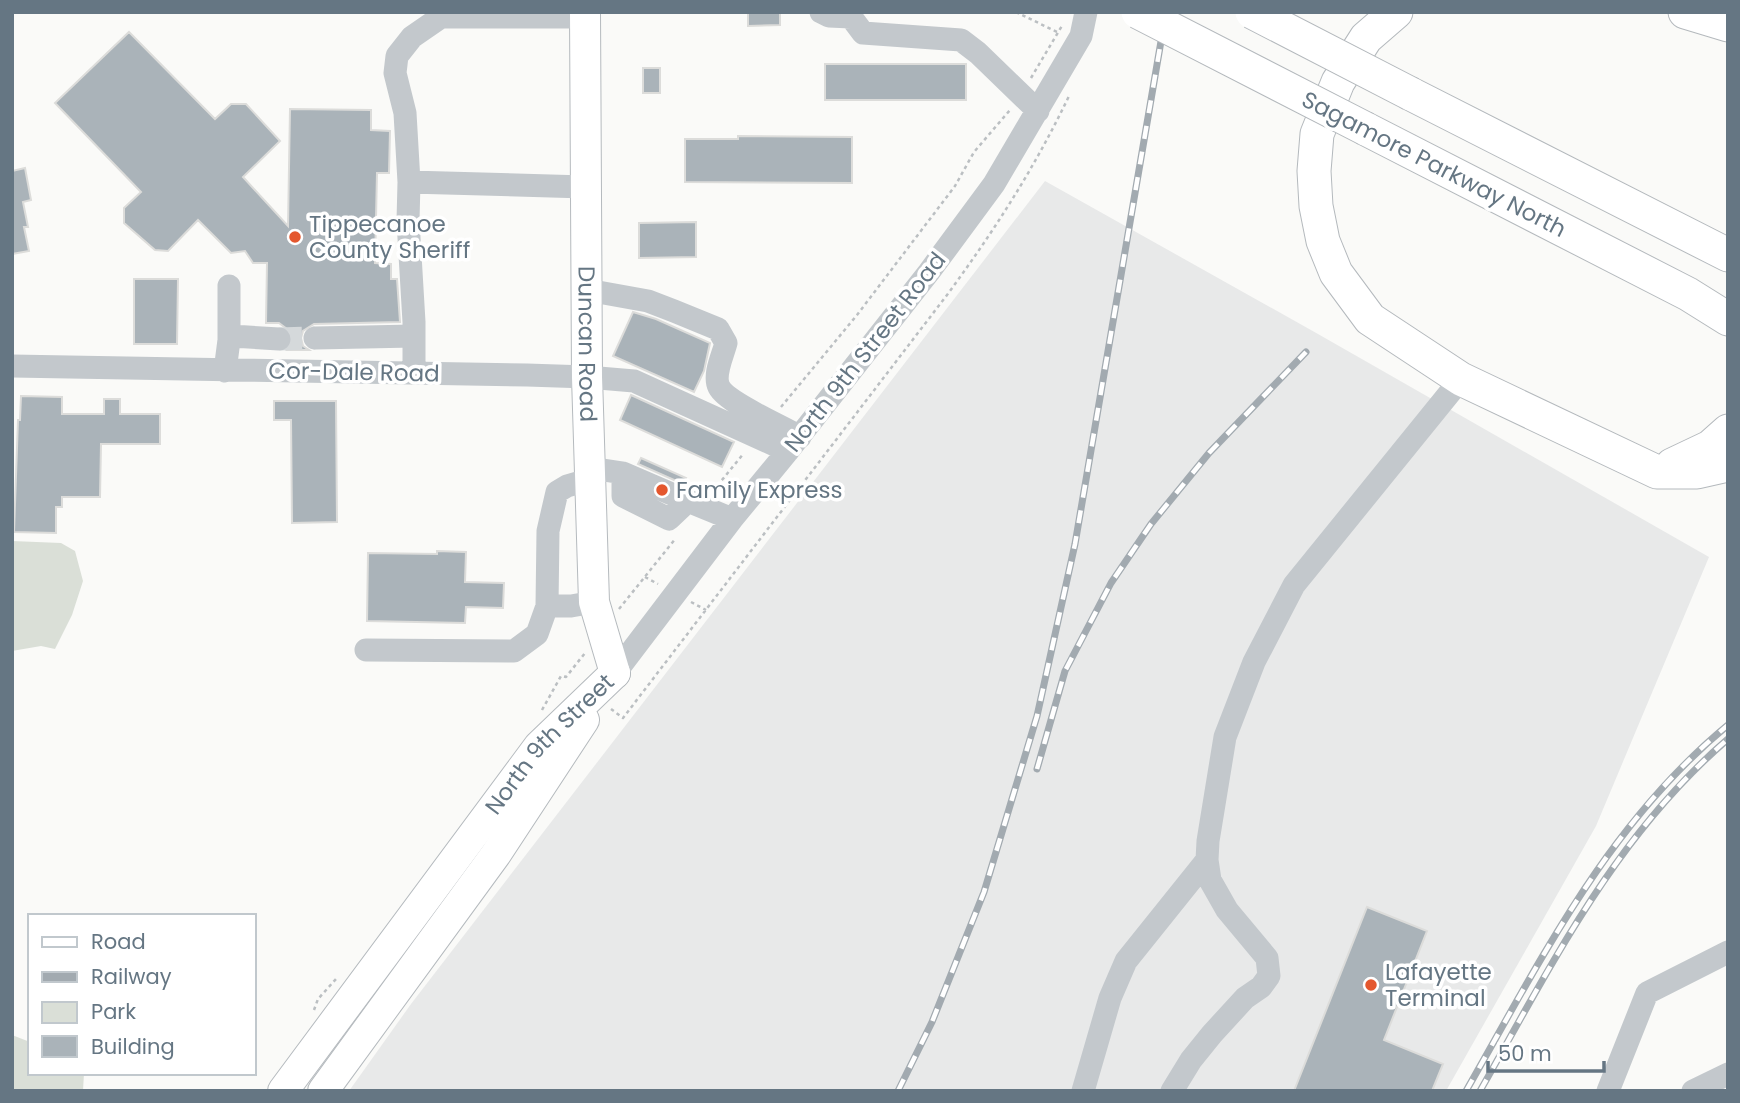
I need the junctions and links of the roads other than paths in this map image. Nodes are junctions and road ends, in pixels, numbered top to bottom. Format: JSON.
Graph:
{"nodes":[{"id":1,"x":821,"y":12,"type":"edge"},
{"id":2,"x":1086,"y":12,"type":"edge"},
{"id":3,"x":1138,"y":12,"type":"edge"},
{"id":4,"x":1252,"y":12,"type":"edge"},
{"id":5,"x":1396,"y":12,"type":"edge"},
{"id":6,"x":1685,"y":12,"type":"edge"},
{"id":7,"x":585,"y":15,"type":"edge"},
{"id":8,"x":851,"y":15,"type":"edge"},
{"id":9,"x":1726,"y":21,"type":"edge"},
{"id":10,"x":1038,"y":111,"type":"junction"},
{"id":11,"x":409,"y":182,"type":"junction"},
{"id":12,"x":585,"y":187,"type":"junction"},
{"id":13,"x":1728,"y":255,"type":"edge"},
{"id":14,"x":229,"y":286,"type":"dead end"},
{"id":15,"x":587,"y":290,"type":"junction"},
{"id":16,"x":1688,"y":294,"type":"junction"},
{"id":17,"x":1728,"y":319,"type":"edge"},
{"id":18,"x":414,"y":336,"type":"junction"},
{"id":19,"x":315,"y":338,"type":"tunnel mouth"},
{"id":20,"x":279,"y":339,"type":"tunnel mouth"},
{"id":21,"x":229,"y":340,"type":"junction"},
{"id":22,"x":1728,"y":342,"type":"edge"},
{"id":23,"x":12,"y":366,"type":"edge"},
{"id":24,"x":225,"y":371,"type":"junction"},
{"id":25,"x":414,"y":373,"type":"junction"},
{"id":26,"x":587,"y":377,"type":"junction"},
{"id":27,"x":1461,"y":379,"type":"junction"},
{"id":28,"x":764,"y":428,"type":"junction"},
{"id":29,"x":1728,"y":430,"type":"edge"},
{"id":30,"x":794,"y":444,"type":"junction"},
{"id":31,"x":1728,"y":464,"type":"edge"},
{"id":32,"x":1657,"y":472,"type":"junction"},
{"id":33,"x":590,"y":474,"type":"junction"},
{"id":34,"x":732,"y":519,"type":"junction"},
{"id":35,"x":594,"y":602,"type":"junction"},
{"id":36,"x":547,"y":606,"type":"junction"},
{"id":37,"x":366,"y":650,"type":"dead end"},
{"id":38,"x":615,"y":673,"type":"junction"},
{"id":39,"x":1207,"y":860,"type":"junction"},
{"id":40,"x":1728,"y":952,"type":"edge"},
{"id":41,"x":1728,"y":1074,"type":"edge"},
{"id":42,"x":283,"y":1091,"type":"edge"},
{"id":43,"x":323,"y":1091,"type":"edge"},
{"id":44,"x":1083,"y":1091,"type":"edge"},
{"id":45,"x":1172,"y":1091,"type":"edge"},
{"id":46,"x":1608,"y":1091,"type":"edge"},
{"id":47,"x":1693,"y":1091,"type":"edge"}],
"edges":[{"from":1,"to":8,"type":"street"},
{"from":2,"to":10,"type":"street","name":"North 9th Street Road"},
{"from":3,"to":16,"type":"highway","name":"Sagamore Parkway North","bridge":true},
{"from":4,"to":13,"type":"highway","bridge":true},
{"from":5,"to":27,"type":"highway"},
{"from":6,"to":9,"type":"highway"},
{"from":7,"to":11,"type":"street"},
{"from":7,"to":12,"type":"main road","name":"Duncan Road"},
{"from":8,"to":10,"type":"street"},
{"from":10,"to":30,"type":"street","name":"North 9th Street Road"},
{"from":11,"to":12,"type":"street"},
{"from":11,"to":18,"type":"street"},
{"from":12,"to":15,"type":"main road","name":"Duncan Road"},
{"from":14,"to":21,"type":"street"},
{"from":15,"to":26,"type":"main road","name":"Duncan Road"},
{"from":15,"to":28,"type":"street"},
{"from":16,"to":17,"type":"highway","name":"Sagamore Parkway North"},
{"from":16,"to":22,"type":"highway"},
{"from":18,"to":19,"type":"street"},
{"from":18,"to":25,"type":"street"},
{"from":20,"to":21,"type":"street"},
{"from":21,"to":24,"type":"street"},
{"from":23,"to":24,"type":"street","name":"Cor-Dale Road"},
{"from":24,"to":25,"type":"street","name":"Cor-Dale Road"},
{"from":25,"to":26,"type":"street","name":"Cor-Dale Road"},
{"from":26,"to":28,"type":"street","name":"Cor-Dale Road"},
{"from":26,"to":33,"type":"main road","name":"Duncan Road"},
{"from":27,"to":32,"type":"highway"},
{"from":27,"to":39,"type":"street"},
{"from":28,"to":30,"type":"street"},
{"from":29,"to":32,"type":"highway"},
{"from":30,"to":34,"type":"street","name":"North 9th Street Road"},
{"from":31,"to":32,"type":"highway"},
{"from":33,"to":34,"type":"street"},
{"from":33,"to":35,"type":"main road","name":"Duncan Road"},
{"from":33,"to":36,"type":"street"},
{"from":34,"to":38,"type":"street","name":"North 9th Street Road"},
{"from":35,"to":36,"type":"street"},
{"from":35,"to":38,"type":"main road","name":"Duncan Road"},
{"from":36,"to":37,"type":"street"},
{"from":38,"to":42,"type":"main road","name":"North 9th Street"},
{"from":38,"to":43,"type":"main road","name":"North 9th Street"},
{"from":39,"to":44,"type":"street"},
{"from":39,"to":45,"type":"street"},
{"from":40,"to":46,"type":"street"},
{"from":41,"to":47,"type":"street"}]}
